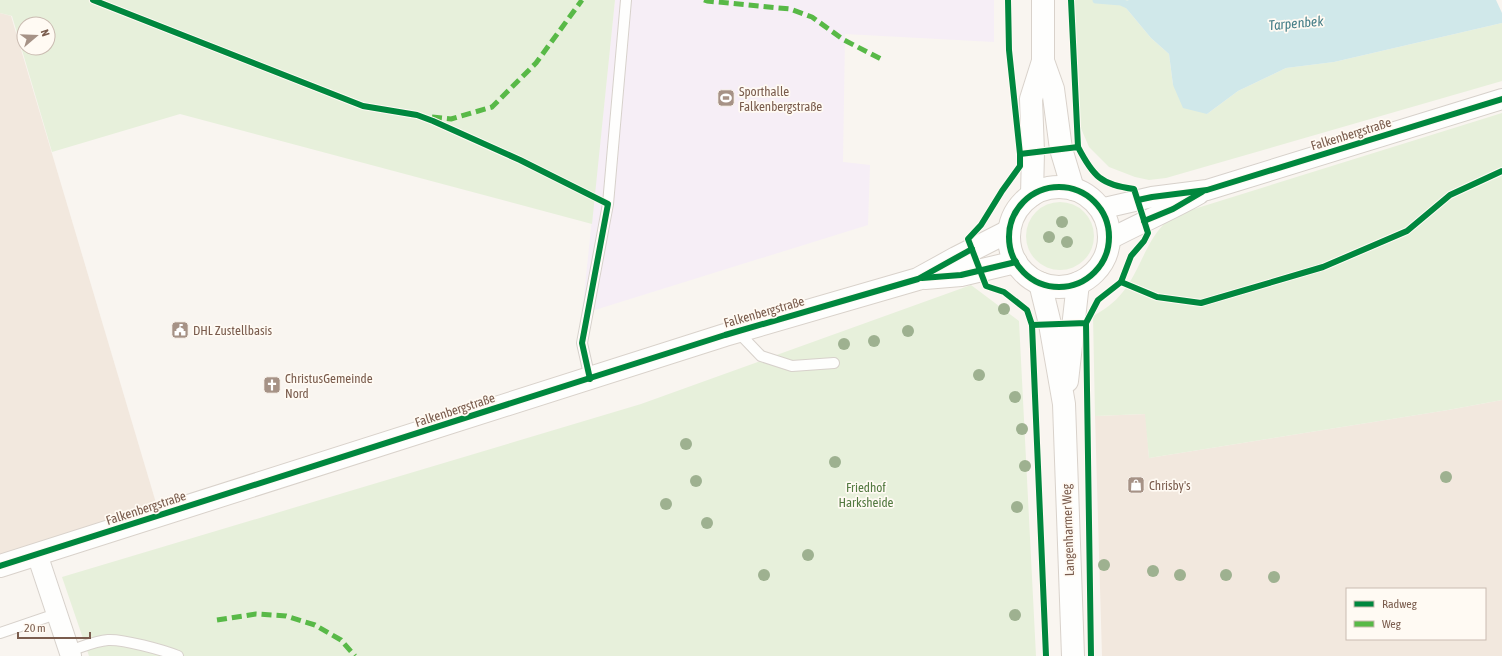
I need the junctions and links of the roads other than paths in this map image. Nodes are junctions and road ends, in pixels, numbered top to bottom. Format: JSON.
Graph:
{"nodes":[{"id":1,"x":626,"y":0,"type":"edge"},
{"id":2,"x":1043,"y":0,"type":"edge"},
{"id":3,"x":1043,"y":61,"type":"junction"},
{"id":4,"x":1502,"y":99,"type":"edge"},
{"id":5,"x":1073,"y":189,"type":"junction"},
{"id":6,"x":1207,"y":190,"type":"junction"},
{"id":7,"x":1032,"y":195,"type":"junction"},
{"id":8,"x":1100,"y":209,"type":"junction"},
{"id":9,"x":1009,"y":231,"type":"junction"},
{"id":10,"x":1108,"y":240,"type":"junction"},
{"id":11,"x":1016,"y":262,"type":"junction"},
{"id":12,"x":918,"y":279,"type":"junction"},
{"id":13,"x":1040,"y":283,"type":"junction"},
{"id":14,"x":1078,"y":283,"type":"junction"},
{"id":15,"x":738,"y":332,"type":"junction"},
{"id":16,"x":834,"y":363,"type":"dead end"},
{"id":17,"x":590,"y":379,"type":"junction"},
{"id":18,"x":1064,"y":404,"type":"junction"},
{"id":19,"x":37,"y":554,"type":"junction"},
{"id":20,"x":0,"y":566,"type":"edge"},
{"id":21,"x":56,"y":614,"type":"junction"},
{"id":22,"x":0,"y":633,"type":"edge"},
{"id":23,"x":70,"y":654,"type":"edge"},
{"id":24,"x":178,"y":656,"type":"edge"},
{"id":25,"x":1073,"y":656,"type":"edge"}],
"edges":[{"from":1,"to":17,"type":"lane"},
{"from":2,"to":3,"type":"main road"},
{"from":3,"to":5,"type":"main road"},
{"from":3,"to":7,"type":"main road"},
{"from":4,"to":6,"type":"street","name":"Falkenbergstraße"},
{"from":5,"to":7,"type":"main road"},
{"from":5,"to":8,"type":"main road"},
{"from":6,"to":8,"type":"street","name":"Falkenbergstraße"},
{"from":6,"to":10,"type":"street","name":"Falkenbergstraße"},
{"from":7,"to":9,"type":"main road"},
{"from":8,"to":10,"type":"main road"},
{"from":9,"to":11,"type":"main road"},
{"from":9,"to":12,"type":"main road","name":"Falkenbergstraße"},
{"from":10,"to":14,"type":"main road"},
{"from":11,"to":12,"type":"main road","name":"Falkenbergstraße"},
{"from":11,"to":13,"type":"main road"},
{"from":12,"to":15,"type":"main road","name":"Falkenbergstraße"},
{"from":13,"to":14,"type":"main road"},
{"from":13,"to":18,"type":"main road","name":"Langenharmer Weg"},
{"from":14,"to":18,"type":"main road","name":"Langenharmer Weg"},
{"from":15,"to":16,"type":"lane"},
{"from":15,"to":17,"type":"main road","name":"Falkenbergstraße"},
{"from":17,"to":19,"type":"main road","name":"Falkenbergstraße"},
{"from":18,"to":25,"type":"main road","name":"Langenharmer Weg"},
{"from":19,"to":20,"type":"main road","name":"Falkenbergstraße"},
{"from":19,"to":21,"type":"street"},
{"from":21,"to":22,"type":"lane"},
{"from":21,"to":23,"type":"street"},
{"from":23,"to":24,"type":"lane"}]}
